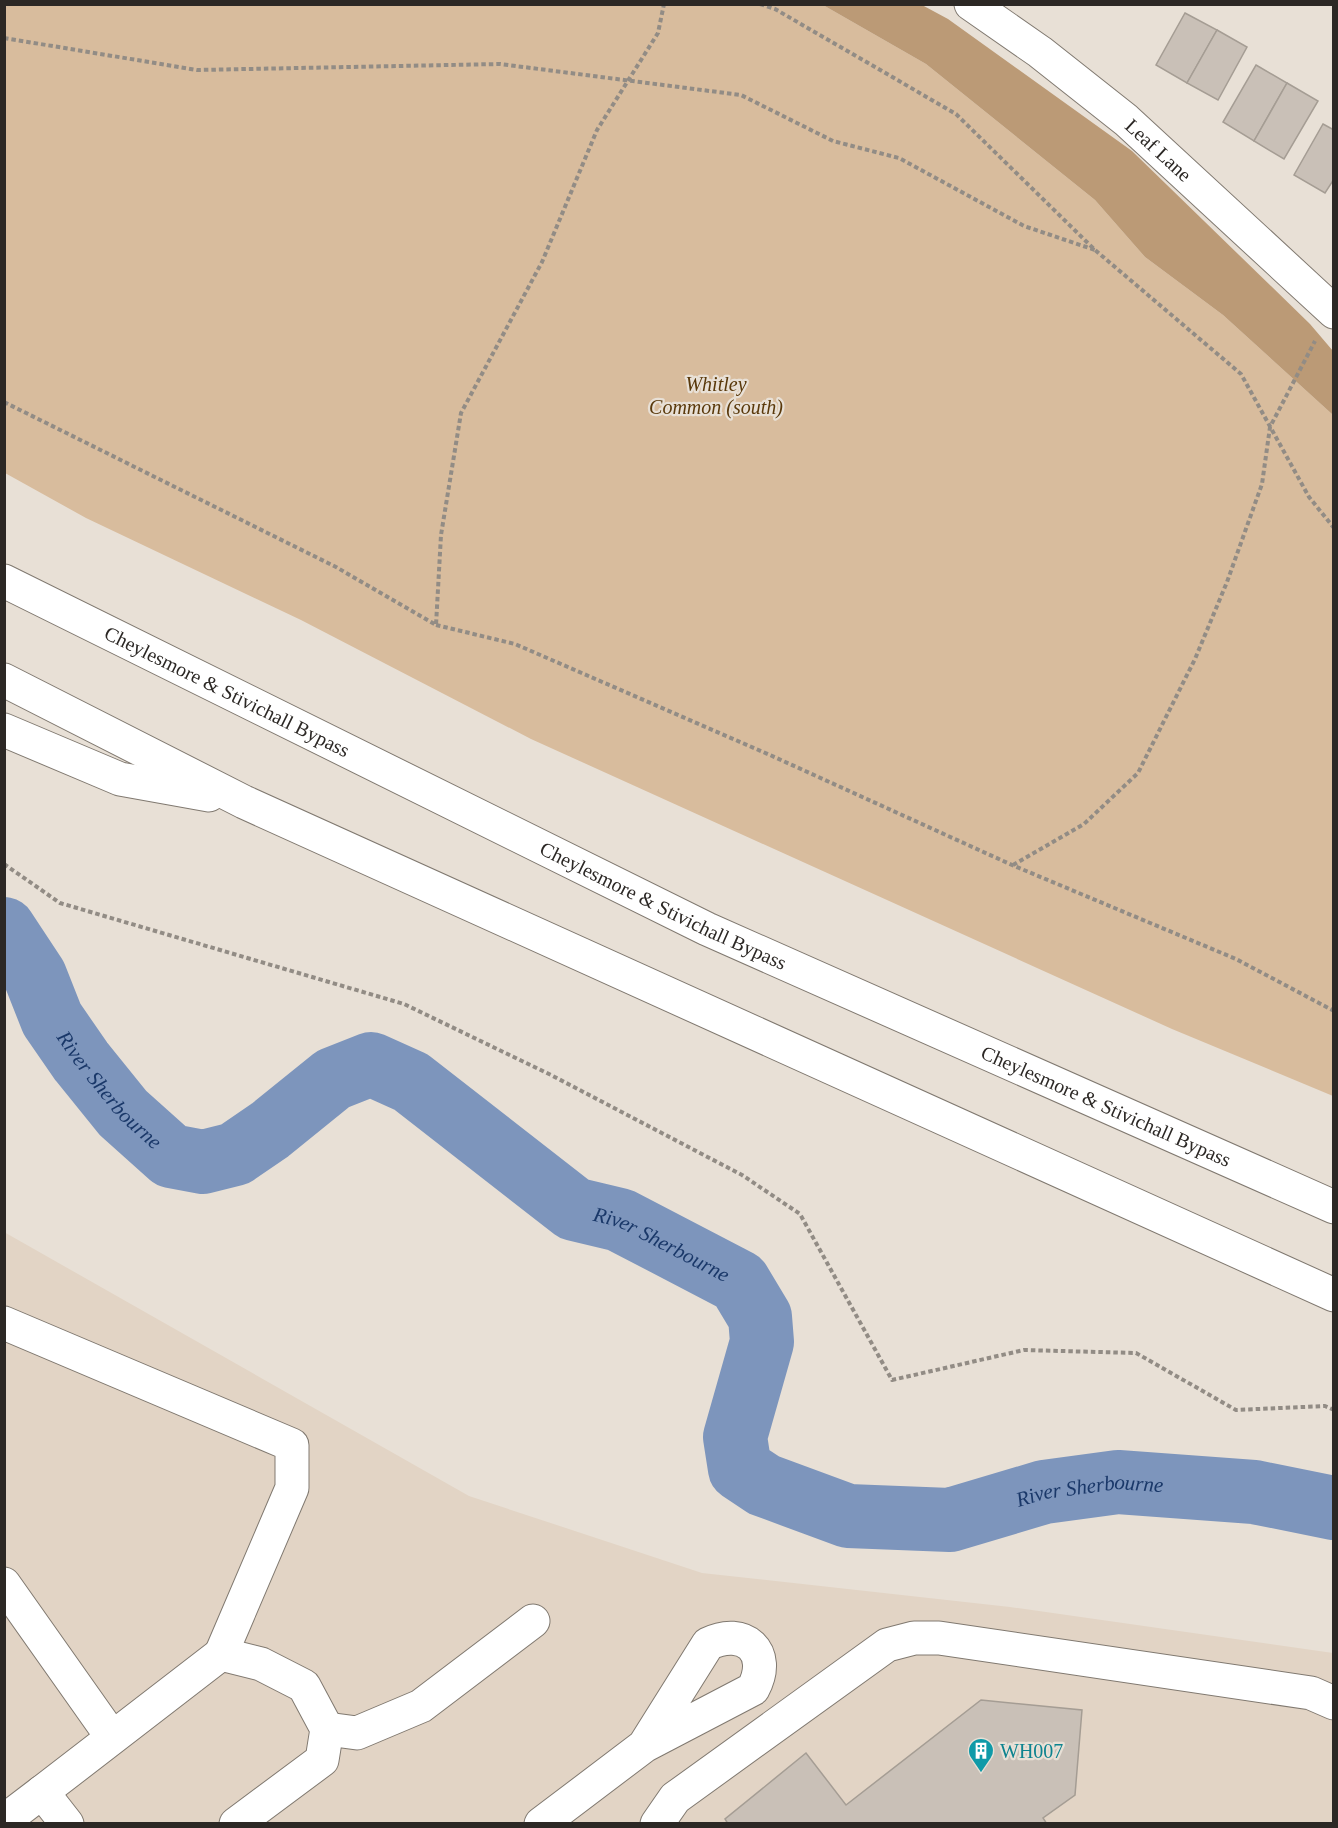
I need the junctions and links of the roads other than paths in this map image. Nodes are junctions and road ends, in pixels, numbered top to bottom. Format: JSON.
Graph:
{"nodes":[{"id":1,"x":971,"y":4,"type":"edge"},
{"id":2,"x":1332,"y":308,"type":"edge"},
{"id":3,"x":4,"y":581,"type":"edge"},
{"id":4,"x":4,"y":680,"type":"edge"},
{"id":5,"x":4,"y":730,"type":"edge"},
{"id":6,"x":244,"y":801,"type":"junction"},
{"id":7,"x":1334,"y":1207,"type":"edge"},
{"id":8,"x":1334,"y":1295,"type":"edge"},
{"id":9,"x":4,"y":1323,"type":"edge"},
{"id":10,"x":4,"y":1584,"type":"edge"},
{"id":11,"x":533,"y":1621,"type":"dead end"},
{"id":12,"x":221,"y":1654,"type":"junction"},
{"id":13,"x":1334,"y":1703,"type":"edge"},
{"id":14,"x":327,"y":1729,"type":"junction"},
{"id":15,"x":112,"y":1737,"type":"junction"},
{"id":16,"x":644,"y":1746,"type":"dead end"},
{"id":17,"x":42,"y":1792,"type":"junction"},
{"id":18,"x":4,"y":1821,"type":"edge"},
{"id":19,"x":67,"y":1824,"type":"edge"},
{"id":20,"x":236,"y":1824,"type":"edge"},
{"id":21,"x":541,"y":1824,"type":"edge"},
{"id":22,"x":657,"y":1824,"type":"edge"}],
"edges":[{"from":1,"to":2,"type":"main road","name":"Leaf Lane"},
{"from":3,"to":7,"type":"main road","name":"Cheylesmore & Stivichall Bypass"},
{"from":4,"to":6,"type":"main road"},
{"from":5,"to":6,"type":"main road"},
{"from":6,"to":8,"type":"main road"},
{"from":9,"to":12,"type":"main road"},
{"from":10,"to":15,"type":"main road"},
{"from":11,"to":14,"type":"main road"},
{"from":12,"to":14,"type":"main road"},
{"from":12,"to":15,"type":"main road"},
{"from":13,"to":22,"type":"main road"},
{"from":14,"to":20,"type":"main road"},
{"from":15,"to":17,"type":"main road"},
{"from":16,"to":21,"type":"main road"},
{"from":17,"to":18,"type":"main road"},
{"from":17,"to":19,"type":"main road"}]}
